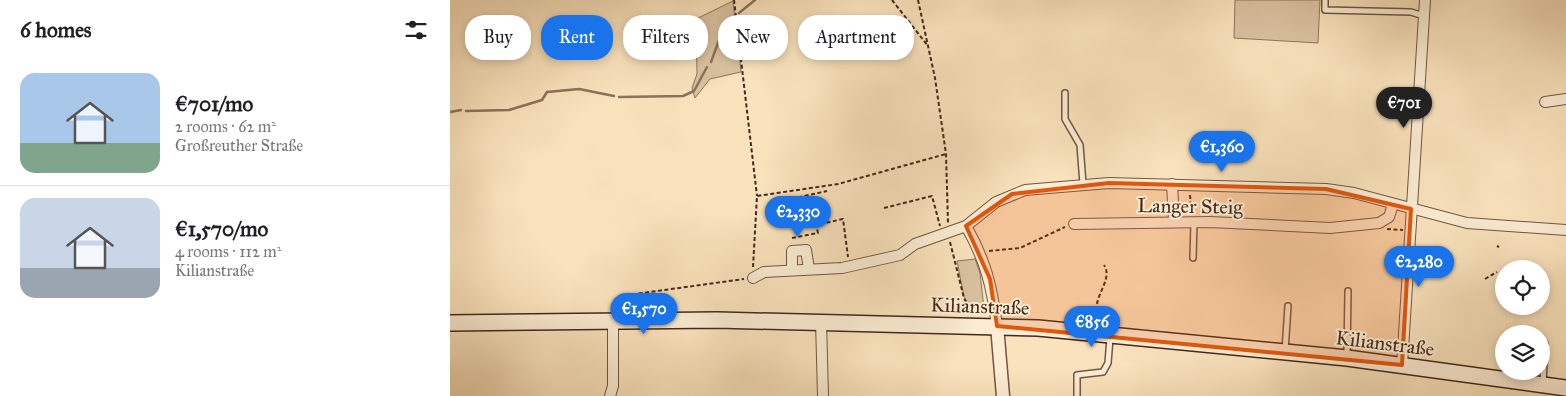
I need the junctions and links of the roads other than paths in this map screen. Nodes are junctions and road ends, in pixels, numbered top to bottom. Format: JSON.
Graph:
{"nodes":[{"id":1,"x":1325,"y":0,"type":"edge"},
{"id":2,"x":1425,"y":0,"type":"edge"},
{"id":3,"x":1424,"y":16,"type":"junction"},
{"id":4,"x":1065,"y":93,"type":"dead end"},
{"id":5,"x":1566,"y":99,"type":"edge"},
{"id":6,"x":1545,"y":102,"type":"dead end"},
{"id":7,"x":1083,"y":184,"type":"junction"},
{"id":8,"x":1172,"y":184,"type":"junction"},
{"id":9,"x":1393,"y":204,"type":"junction"},
{"id":10,"x":1411,"y":209,"type":"junction"},
{"id":11,"x":1174,"y":221,"type":"junction"},
{"id":12,"x":1194,"y":222,"type":"junction"},
{"id":13,"x":1074,"y":224,"type":"road end"},
{"id":14,"x":966,"y":226,"type":"junction"},
{"id":15,"x":1566,"y":230,"type":"edge"},
{"id":16,"x":1194,"y":258,"type":"dead end"},
{"id":17,"x":809,"y":269,"type":"junction"},
{"id":18,"x":792,"y":270,"type":"junction"},
{"id":19,"x":753,"y":278,"type":"road end"},
{"id":20,"x":1348,"y":291,"type":"dead end"},
{"id":21,"x":1288,"y":306,"type":"dead end"},
{"id":22,"x":613,"y":320,"type":"junction"},
{"id":23,"x":821,"y":321,"type":"junction"},
{"id":24,"x":450,"y":322,"type":"edge"},
{"id":25,"x":997,"y":326,"type":"junction"},
{"id":26,"x":1110,"y":335,"type":"junction"},
{"id":27,"x":1285,"y":352,"type":"junction"},
{"id":28,"x":1347,"y":358,"type":"junction"},
{"id":29,"x":1402,"y":365,"type":"junction"},
{"id":30,"x":1542,"y":380,"type":"edge"},
{"id":31,"x":1542,"y":385,"type":"junction"},
{"id":32,"x":1566,"y":388,"type":"edge"},
{"id":33,"x":610,"y":396,"type":"edge"},
{"id":34,"x":823,"y":396,"type":"edge"},
{"id":35,"x":1003,"y":396,"type":"edge"},
{"id":36,"x":1077,"y":396,"type":"edge"}],
"edges":[{"from":1,"to":3,"type":"lane"},
{"from":2,"to":3,"type":"street"},
{"from":3,"to":10,"type":"street"},
{"from":4,"to":7,"type":"lane"},
{"from":5,"to":6,"type":"street"},
{"from":7,"to":8,"type":"street"},
{"from":7,"to":14,"type":"street"},
{"from":8,"to":9,"type":"street"},
{"from":8,"to":11,"type":"street"},
{"from":9,"to":10,"type":"street"},
{"from":9,"to":12,"type":"street","name":"Langer Steig"},
{"from":10,"to":15,"type":"street"},
{"from":10,"to":29,"type":"street"},
{"from":11,"to":12,"type":"street","name":"Langer Steig"},
{"from":11,"to":13,"type":"street","name":"Langer Steig"},
{"from":12,"to":16,"type":"lane"},
{"from":14,"to":17,"type":"street"},
{"from":14,"to":25,"type":"street"},
{"from":17,"to":18,"type":"street"},
{"from":17,"to":18,"type":"street"},
{"from":18,"to":19,"type":"street"},
{"from":20,"to":28,"type":"lane"},
{"from":21,"to":27,"type":"lane"},
{"from":22,"to":23,"type":"main road","name":"Kilianstraße"},
{"from":22,"to":24,"type":"main road","name":"Kilianstraße"},
{"from":22,"to":33,"type":"street"},
{"from":23,"to":25,"type":"main road","name":"Kilianstraße"},
{"from":23,"to":34,"type":"street"},
{"from":25,"to":26,"type":"main road","name":"Kilianstraße"},
{"from":25,"to":35,"type":"street"},
{"from":26,"to":27,"type":"main road","name":"Kilianstraße"},
{"from":26,"to":36,"type":"lane"},
{"from":27,"to":28,"type":"main road","name":"Kilianstraße"},
{"from":28,"to":29,"type":"main road","name":"Kilianstraße"},
{"from":29,"to":31,"type":"main road","name":"Kilianstraße"},
{"from":30,"to":31,"type":"lane"},
{"from":31,"to":32,"type":"main road","name":"Kilianstraße"}]}
